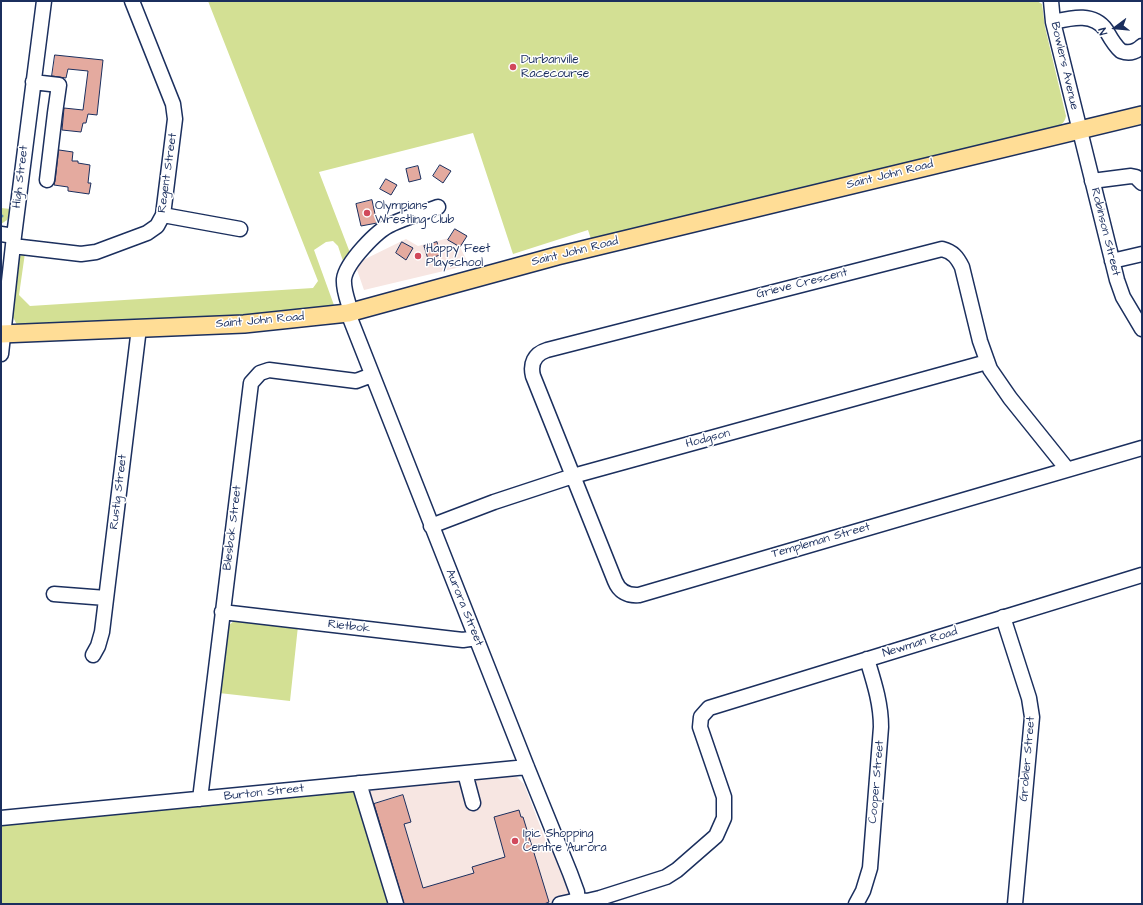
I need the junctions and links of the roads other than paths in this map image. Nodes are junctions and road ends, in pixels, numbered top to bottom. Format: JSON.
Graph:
{"nodes":[{"id":1,"x":44,"y":1,"type":"edge"},
{"id":2,"x":132,"y":1,"type":"edge"},
{"id":3,"x":1051,"y":1,"type":"edge"},
{"id":4,"x":1053,"y":22,"type":"junction"},
{"id":5,"x":1142,"y":46,"type":"edge"},
{"id":6,"x":33,"y":82,"type":"junction"},
{"id":7,"x":1142,"y":114,"type":"edge"},
{"id":8,"x":1079,"y":130,"type":"junction"},
{"id":9,"x":47,"y":180,"type":"dead end"},
{"id":10,"x":1092,"y":181,"type":"junction"},
{"id":11,"x":1142,"y":183,"type":"edge"},
{"id":12,"x":438,"y":207,"type":"dead end"},
{"id":13,"x":163,"y":215,"type":"junction"},
{"id":14,"x":240,"y":229,"type":"dead end"},
{"id":15,"x":9,"y":239,"type":"edge"},
{"id":16,"x":1142,"y":254,"type":"edge"},
{"id":17,"x":1112,"y":260,"type":"junction"},
{"id":18,"x":349,"y":312,"type":"junction"},
{"id":19,"x":139,"y":328,"type":"junction"},
{"id":20,"x":1142,"y":329,"type":"edge"},
{"id":21,"x":2,"y":334,"type":"edge"},
{"id":22,"x":1,"y":354,"type":"edge"},
{"id":23,"x":987,"y":362,"type":"junction"},
{"id":24,"x":372,"y":376,"type":"junction"},
{"id":25,"x":1142,"y":448,"type":"edge"},
{"id":26,"x":1067,"y":469,"type":"junction"},
{"id":27,"x":573,"y":476,"type":"junction"},
{"id":28,"x":432,"y":526,"type":"junction"},
{"id":29,"x":1142,"y":575,"type":"edge"},
{"id":30,"x":54,"y":594,"type":"dead end"},
{"id":31,"x":106,"y":598,"type":"junction"},
{"id":32,"x":222,"y":612,"type":"junction"},
{"id":33,"x":1003,"y":617,"type":"junction"},
{"id":34,"x":476,"y":638,"type":"junction"},
{"id":35,"x":93,"y":655,"type":"dead end"},
{"id":36,"x":867,"y":659,"type":"junction"},
{"id":37,"x":527,"y":767,"type":"junction"},
{"id":38,"x":465,"y":773,"type":"junction"},
{"id":39,"x":359,"y":783,"type":"junction"},
{"id":40,"x":200,"y":799,"type":"junction"},
{"id":41,"x":473,"y":803,"type":"dead end"},
{"id":42,"x":1,"y":818,"type":"edge"},
{"id":43,"x":578,"y":902,"type":"edge"},
{"id":44,"x":396,"y":904,"type":"edge"},
{"id":45,"x":560,"y":904,"type":"edge"},
{"id":46,"x":856,"y":904,"type":"edge"},
{"id":47,"x":1015,"y":904,"type":"edge"}],
"edges":[{"from":1,"to":6,"type":"street","name":"High Street"},
{"from":2,"to":13,"type":"street","name":"Regent Street"},
{"from":3,"to":4,"type":"street","name":"Bowlers Avenue"},
{"from":4,"to":5,"type":"street"},
{"from":4,"to":8,"type":"street","name":"Bowlers Avenue"},
{"from":6,"to":9,"type":"street"},
{"from":6,"to":15,"type":"street","name":"High Street"},
{"from":7,"to":8,"type":"main road","name":"Saint John Road"},
{"from":8,"to":10,"type":"street","name":"Robinson Street"},
{"from":8,"to":18,"type":"main road","name":"Saint John Road"},
{"from":10,"to":11,"type":"street"},
{"from":10,"to":17,"type":"street","name":"Robinson Street"},
{"from":12,"to":18,"type":"street","name":"Aurora Street"},
{"from":13,"to":14,"type":"street"},
{"from":13,"to":15,"type":"street","name":"Regent Street"},
{"from":15,"to":21,"type":"street","name":"High Street"},
{"from":16,"to":17,"type":"street"},
{"from":17,"to":20,"type":"street","name":"Robinson Street"},
{"from":18,"to":19,"type":"main road","name":"Saint John Road"},
{"from":18,"to":24,"type":"street","name":"Aurora Street"},
{"from":19,"to":21,"type":"main road","name":"Saint John Road"},
{"from":19,"to":31,"type":"street","name":"Rustig Street"},
{"from":21,"to":22,"type":"street","name":"High Street"},
{"from":23,"to":26,"type":"street","name":"Grieve Crescent"},
{"from":23,"to":27,"type":"street","name":"Hodgson"},
{"from":23,"to":27,"type":"street","name":"Grieve Crescent"},
{"from":24,"to":28,"type":"street","name":"Aurora Street"},
{"from":24,"to":32,"type":"street","name":"Blesbok Street"},
{"from":25,"to":26,"type":"street","name":"Templeman Street"},
{"from":26,"to":27,"type":"street","name":"Templeman Street"},
{"from":27,"to":28,"type":"street","name":"Hodgson"},
{"from":28,"to":34,"type":"street","name":"Aurora Street"},
{"from":29,"to":33,"type":"street","name":"Newman Road"},
{"from":30,"to":31,"type":"street"},
{"from":31,"to":35,"type":"street","name":"Rustig Street"},
{"from":32,"to":34,"type":"street","name":"Rietbok"},
{"from":32,"to":40,"type":"street","name":"Blesbok Street"},
{"from":33,"to":36,"type":"street","name":"Newman Road"},
{"from":33,"to":47,"type":"street","name":"Grobler Street"},
{"from":34,"to":37,"type":"street","name":"Aurora Street"},
{"from":36,"to":43,"type":"street","name":"Newman Road"},
{"from":36,"to":46,"type":"street","name":"Cooper Street"},
{"from":37,"to":38,"type":"street","name":"Burton Street"},
{"from":37,"to":43,"type":"street","name":"Aurora Street"},
{"from":38,"to":39,"type":"street","name":"Burton Street"},
{"from":38,"to":41,"type":"street"},
{"from":39,"to":40,"type":"street","name":"Burton Street"},
{"from":39,"to":44,"type":"street"},
{"from":40,"to":42,"type":"street","name":"Burton Street"},
{"from":43,"to":45,"type":"street"}]}
